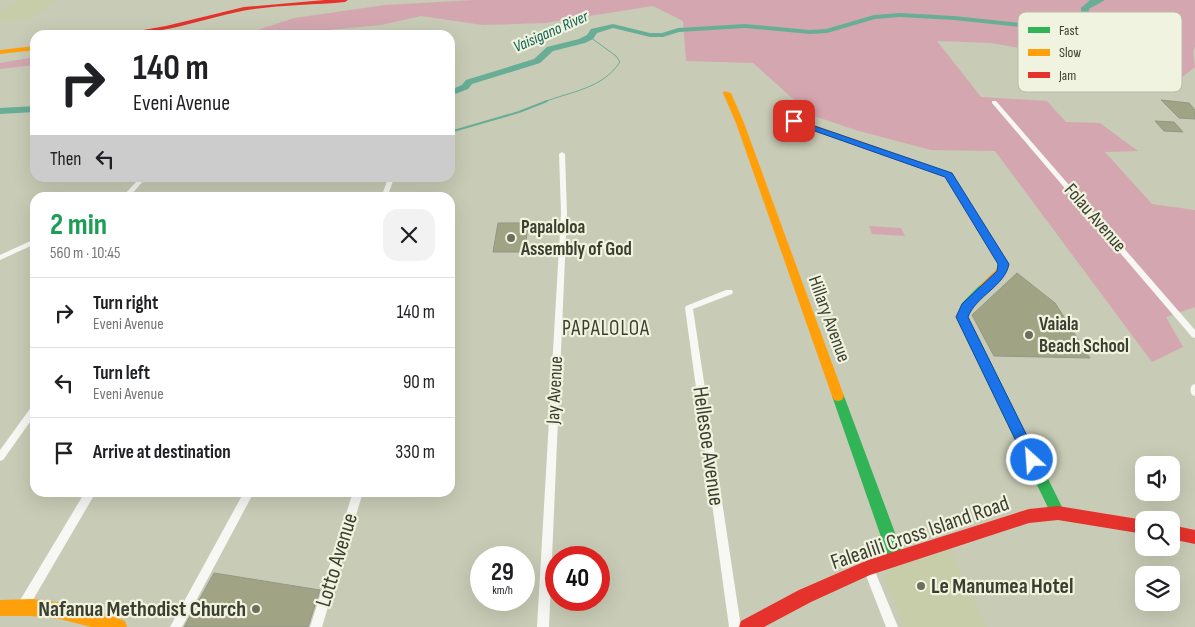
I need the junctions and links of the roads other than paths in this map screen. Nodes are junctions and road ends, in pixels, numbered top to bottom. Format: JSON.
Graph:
{"nodes":[{"id":1,"x":345,"y":0,"type":"edge"},
{"id":2,"x":152,"y":30,"type":"edge"},
{"id":3,"x":30,"y":49,"type":"edge"},
{"id":4,"x":0,"y":52,"type":"edge"},
{"id":5,"x":727,"y":93,"type":"dead end"},
{"id":6,"x":994,"y":102,"type":"dead end"},
{"id":7,"x":794,"y":121,"type":"dead end"},
{"id":8,"x":562,"y":154,"type":"dead end"},
{"id":9,"x":137,"y":182,"type":"edge"},
{"id":10,"x":129,"y":192,"type":"edge"},
{"id":11,"x":30,"y":243,"type":"edge"},
{"id":12,"x":0,"y":258,"type":"edge"},
{"id":13,"x":729,"y":292,"type":"dead end"},
{"id":14,"x":1195,"y":335,"type":"edge"},
{"id":15,"x":1195,"y":387,"type":"edge"},
{"id":16,"x":1195,"y":393,"type":"edge"},
{"id":17,"x":30,"y":415,"type":"edge"},
{"id":18,"x":0,"y":457,"type":"edge"},
{"id":19,"x":88,"y":497,"type":"edge"},
{"id":20,"x":247,"y":497,"type":"edge"},
{"id":21,"x":356,"y":497,"type":"edge"},
{"id":22,"x":1058,"y":513,"type":"junction"},
{"id":23,"x":1135,"y":526,"type":"edge"},
{"id":24,"x":1180,"y":534,"type":"edge"},
{"id":25,"x":1195,"y":537,"type":"edge"},
{"id":26,"x":896,"y":558,"type":"junction"},
{"id":27,"x":868,"y":568,"type":"junction"},
{"id":28,"x":23,"y":606,"type":"junction"},
{"id":29,"x":0,"y":608,"type":"edge"},
{"id":30,"x":119,"y":627,"type":"edge"},
{"id":31,"x":176,"y":627,"type":"edge"},
{"id":32,"x":316,"y":627,"type":"edge"},
{"id":33,"x":543,"y":627,"type":"edge"},
{"id":34,"x":734,"y":627,"type":"edge"},
{"id":35,"x":747,"y":627,"type":"edge"},
{"id":36,"x":892,"y":627,"type":"edge"}],
"edges":[{"from":1,"to":2,"type":"street"},
{"from":3,"to":4,"type":"street"},
{"from":5,"to":26,"type":"street","name":"Hillary Avenue"},
{"from":6,"to":14,"type":"street","name":"Folau Avenue"},
{"from":7,"to":22,"type":"street"},
{"from":8,"to":33,"type":"street","name":"Jay Avenue"},
{"from":9,"to":10,"type":"street"},
{"from":11,"to":12,"type":"street"},
{"from":13,"to":34,"type":"street","name":"Hellesoe Avenue"},
{"from":15,"to":16,"type":"street"},
{"from":17,"to":18,"type":"street"},
{"from":19,"to":28,"type":"street"},
{"from":20,"to":31,"type":"street"},
{"from":21,"to":32,"type":"street","name":"Lotto Avenue"},
{"from":22,"to":23,"type":"street","name":"Falealili Cross Island Road"},
{"from":22,"to":26,"type":"street","name":"Falealili Cross Island Road"},
{"from":24,"to":25,"type":"street"},
{"from":26,"to":27,"type":"street","name":"Falealili Cross Island Road"},
{"from":27,"to":35,"type":"street","name":"Falealili Cross Island Road"},
{"from":27,"to":36,"type":"street"},
{"from":28,"to":29,"type":"street"},
{"from":28,"to":30,"type":"street"}]}
